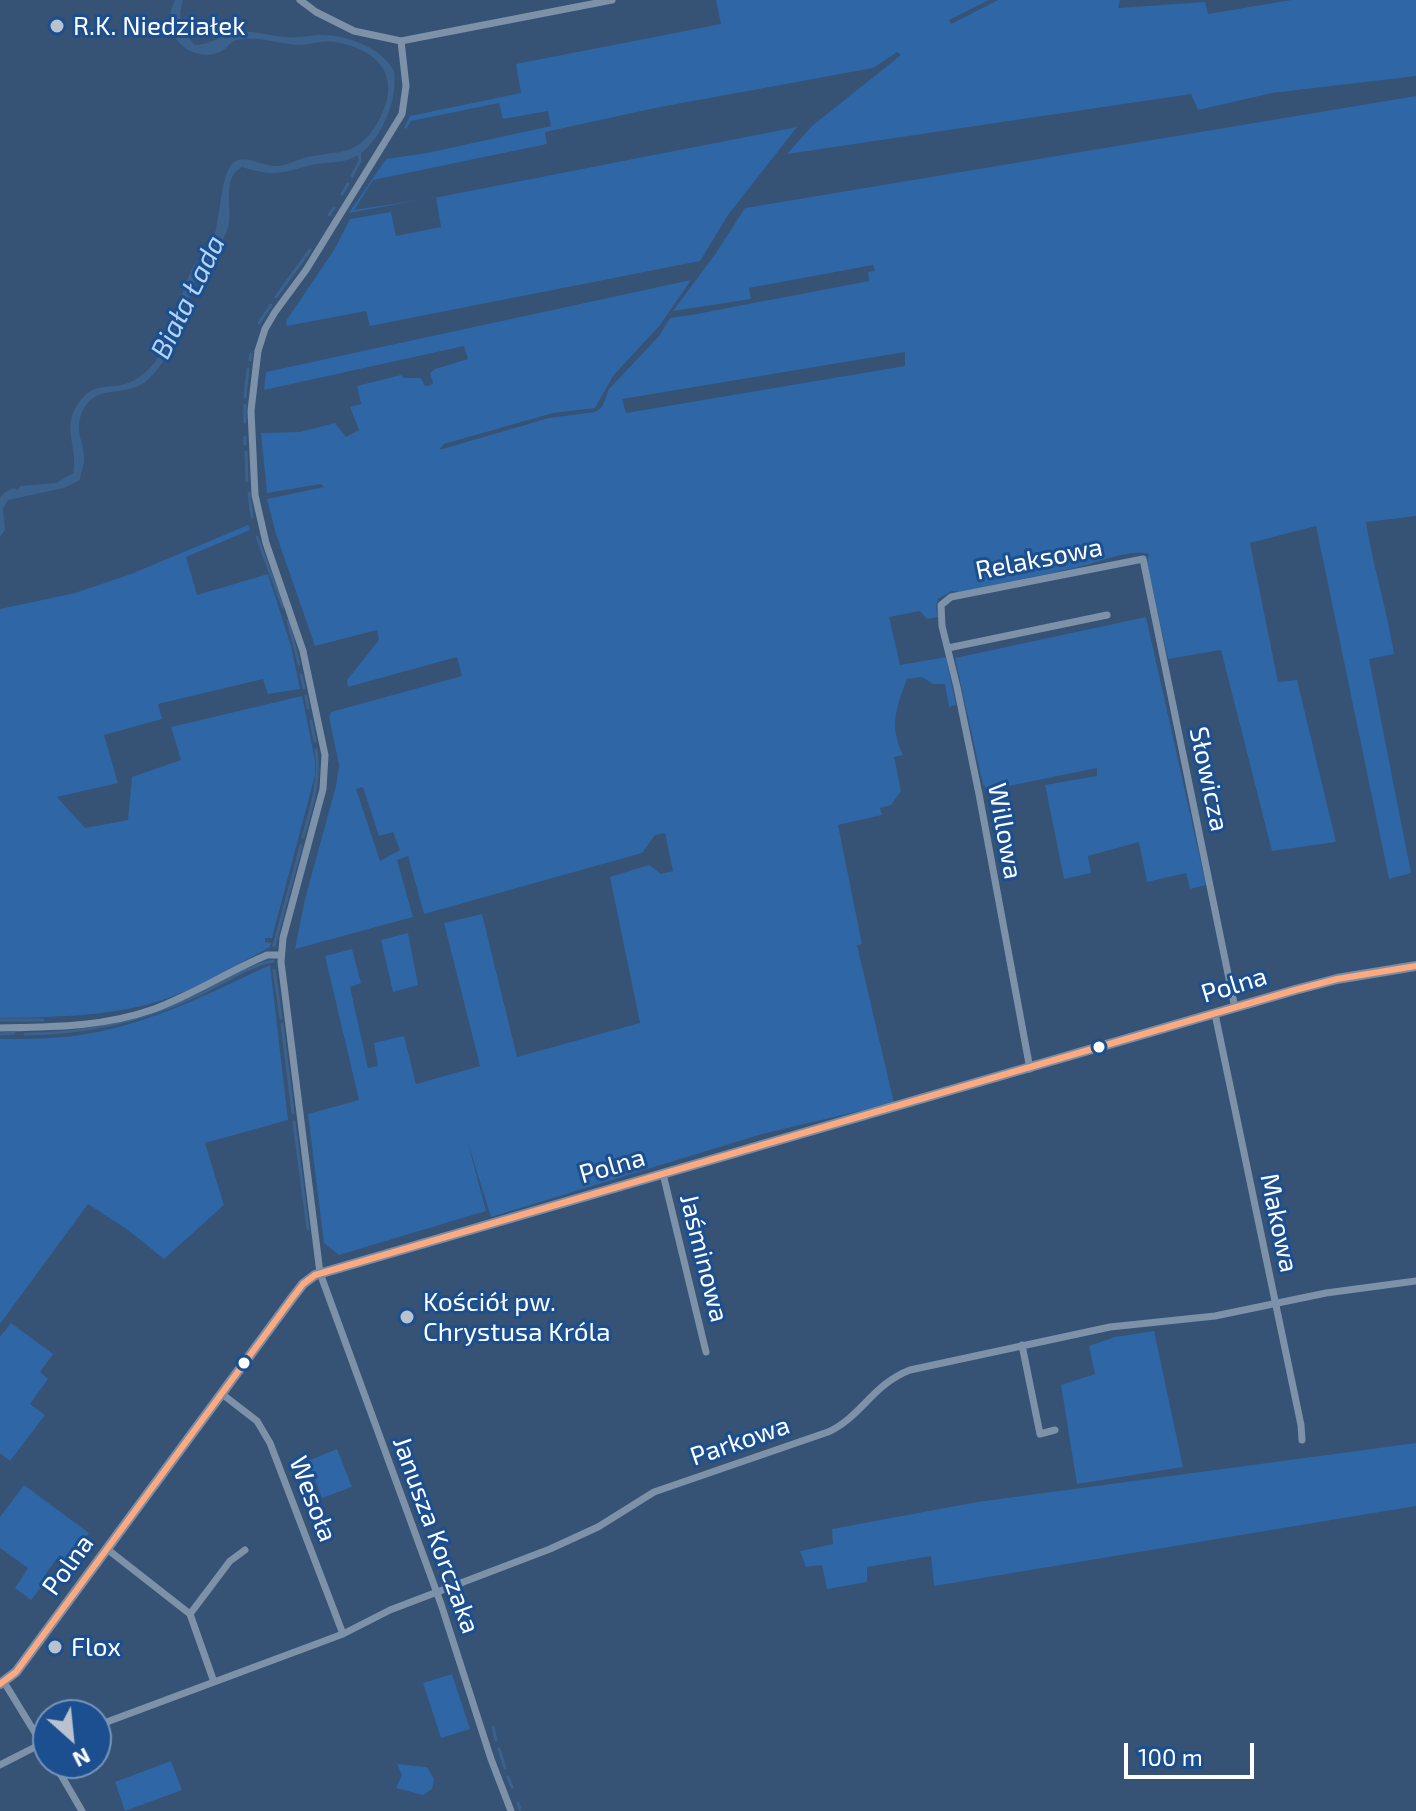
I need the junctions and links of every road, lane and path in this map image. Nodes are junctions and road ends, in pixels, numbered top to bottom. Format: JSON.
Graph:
{"nodes":[{"id":1,"x":300,"y":0,"type":"edge"},
{"id":2,"x":612,"y":0,"type":"edge"},
{"id":3,"x":401,"y":41,"type":"junction"},
{"id":4,"x":1143,"y":559,"type":"joint"},
{"id":5,"x":944,"y":601,"type":"joint"},
{"id":6,"x":1107,"y":615,"type":"dead end"},
{"id":7,"x":948,"y":648,"type":"junction"},
{"id":8,"x":281,"y":955,"type":"junction"},
{"id":9,"x":1416,"y":966,"type":"edge"},
{"id":10,"x":1235,"y":1008,"type":"junction"},
{"id":11,"x":1215,"y":1014,"type":"junction"},
{"id":12,"x":0,"y":1028,"type":"edge"},
{"id":13,"x":1030,"y":1069,"type":"junction"},
{"id":14,"x":663,"y":1174,"type":"junction"},
{"id":15,"x":320,"y":1273,"type":"junction"},
{"id":16,"x":1416,"y":1281,"type":"edge"},
{"id":17,"x":1276,"y":1303,"type":"junction"},
{"id":18,"x":1022,"y":1345,"type":"junction"},
{"id":19,"x":706,"y":1352,"type":"dead end"},
{"id":20,"x":222,"y":1394,"type":"junction"},
{"id":21,"x":1055,"y":1430,"type":"dead end"},
{"id":22,"x":1302,"y":1440,"type":"dead end"},
{"id":23,"x":107,"y":1549,"type":"junction"},
{"id":24,"x":245,"y":1550,"type":"dead end"},
{"id":25,"x":437,"y":1593,"type":"junction"},
{"id":26,"x":190,"y":1614,"type":"junction"},
{"id":27,"x":343,"y":1634,"type":"junction"},
{"id":28,"x":214,"y":1682,"type":"junction"},
{"id":29,"x":2,"y":1683,"type":"edge"},
{"id":30,"x":112,"y":1720,"type":"edge"},
{"id":31,"x":32,"y":1730,"type":"edge"},
{"id":32,"x":32,"y":1749,"type":"edge"},
{"id":33,"x":0,"y":1765,"type":"edge"},
{"id":34,"x":63,"y":1779,"type":"edge"},
{"id":35,"x":82,"y":1811,"type":"edge"},
{"id":36,"x":511,"y":1811,"type":"edge"}],
"edges":[{"from":1,"to":3,"type":"street"},
{"from":2,"to":3,"type":"street"},
{"from":3,"to":8,"type":"street","name":"Janusza Korczaka"},
{"from":4,"to":5,"type":"street","name":"Relaksowa"},
{"from":4,"to":10,"type":"street","name":"Słowicza"},
{"from":5,"to":7,"type":"street","name":"Willowa"},
{"from":6,"to":7,"type":"street"},
{"from":7,"to":13,"type":"street","name":"Willowa"},
{"from":8,"to":12,"type":"street"},
{"from":8,"to":15,"type":"street","name":"Janusza Korczaka"},
{"from":9,"to":10,"type":"street","name":"Polna"},
{"from":10,"to":11,"type":"street","name":"Polna"},
{"from":11,"to":13,"type":"street","name":"Polna"},
{"from":11,"to":17,"type":"street","name":"Makowa"},
{"from":13,"to":14,"type":"street","name":"Polna"},
{"from":14,"to":15,"type":"street","name":"Polna"},
{"from":14,"to":19,"type":"street","name":"Jaśminowa"},
{"from":15,"to":20,"type":"street","name":"Polna"},
{"from":15,"to":25,"type":"street","name":"Janusza Korczaka"},
{"from":16,"to":17,"type":"street","name":"Parkowa"},
{"from":17,"to":18,"type":"street","name":"Parkowa"},
{"from":17,"to":22,"type":"street","name":"Makowa"},
{"from":18,"to":21,"type":"street"},
{"from":18,"to":25,"type":"street","name":"Parkowa"},
{"from":20,"to":23,"type":"street","name":"Polna"},
{"from":20,"to":27,"type":"street","name":"Wesoła"},
{"from":23,"to":26,"type":"street"},
{"from":23,"to":29,"type":"street","name":"Polna"},
{"from":24,"to":26,"type":"street"},
{"from":25,"to":27,"type":"street","name":"Parkowa"},
{"from":25,"to":36,"type":"street","name":"Janusza Korczaka"},
{"from":26,"to":28,"type":"street"},
{"from":27,"to":28,"type":"street","name":"Parkowa"},
{"from":28,"to":30,"type":"street","name":"Parkowa"},
{"from":29,"to":31,"type":"street"},
{"from":32,"to":33,"type":"street"},
{"from":34,"to":35,"type":"street"}]}
